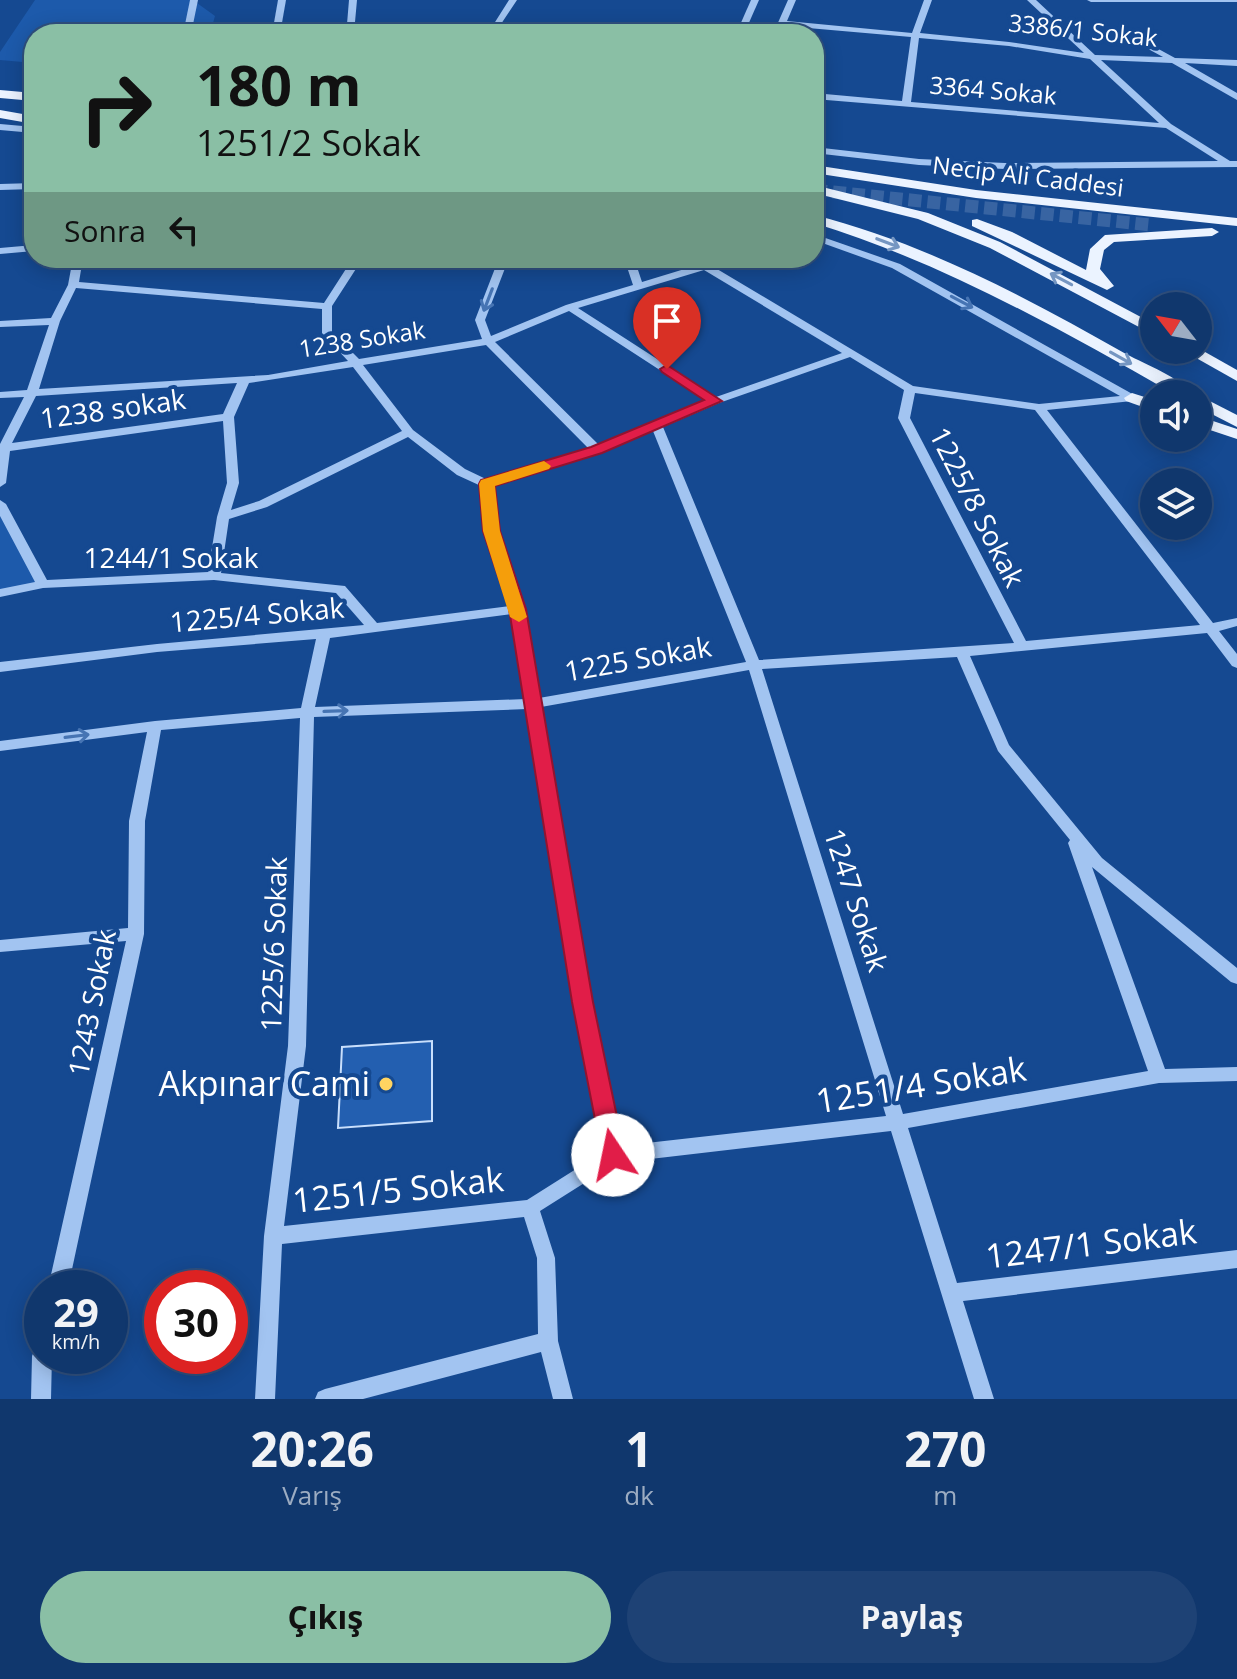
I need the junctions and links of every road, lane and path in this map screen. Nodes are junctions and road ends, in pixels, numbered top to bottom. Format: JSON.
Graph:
{"nodes":[{"id":1,"x":194,"y":0,"type":"edge"},
{"id":2,"x":282,"y":0,"type":"edge"},
{"id":3,"x":353,"y":0,"type":"edge"},
{"id":4,"x":513,"y":0,"type":"edge"},
{"id":5,"x":755,"y":0,"type":"edge"},
{"id":6,"x":792,"y":0,"type":"edge"},
{"id":7,"x":928,"y":0,"type":"edge"},
{"id":8,"x":1031,"y":0,"type":"edge"},
{"id":9,"x":1091,"y":0,"type":"edge"},
{"id":10,"x":1100,"y":0,"type":"edge"},
{"id":11,"x":1133,"y":0,"type":"edge"},
{"id":12,"x":1237,"y":0,"type":"edge"},
{"id":13,"x":781,"y":23,"type":"joint"},
{"id":14,"x":189,"y":24,"type":"edge"},
{"id":15,"x":278,"y":24,"type":"edge"},
{"id":16,"x":351,"y":24,"type":"edge"},
{"id":17,"x":498,"y":24,"type":"edge"},
{"id":18,"x":744,"y":24,"type":"edge"},
{"id":19,"x":792,"y":24,"type":"edge"},
{"id":20,"x":824,"y":27,"type":"edge"},
{"id":21,"x":915,"y":35,"type":"junction"},
{"id":22,"x":1142,"y":42,"type":"dead end"},
{"id":23,"x":1095,"y":57,"type":"junction"},
{"id":24,"x":1172,"y":60,"type":"junction"},
{"id":25,"x":1237,"y":63,"type":"edge"},
{"id":26,"x":0,"y":83,"type":"edge"},
{"id":27,"x":24,"y":85,"type":"edge"},
{"id":28,"x":0,"y":94,"type":"edge"},
{"id":29,"x":24,"y":96,"type":"edge"},
{"id":30,"x":824,"y":97,"type":"edge"},
{"id":31,"x":1237,"y":97,"type":"edge"},
{"id":32,"x":906,"y":104,"type":"junction"},
{"id":33,"x":0,"y":113,"type":"edge"},
{"id":34,"x":24,"y":116,"type":"edge"},
{"id":35,"x":1168,"y":126,"type":"junction"},
{"id":36,"x":0,"y":127,"type":"edge"},
{"id":37,"x":24,"y":129,"type":"edge"},
{"id":38,"x":824,"y":151,"type":"edge"},
{"id":39,"x":1233,"y":164,"type":"edge"},
{"id":40,"x":824,"y":171,"type":"edge"},
{"id":41,"x":824,"y":173,"type":"edge"},
{"id":42,"x":24,"y":186,"type":"edge"},
{"id":43,"x":0,"y":187,"type":"edge"},
{"id":44,"x":824,"y":191,"type":"edge"},
{"id":45,"x":824,"y":222,"type":"edge"},
{"id":46,"x":1237,"y":222,"type":"edge"},
{"id":47,"x":1151,"y":225,"type":"tunnel mouth"},
{"id":48,"x":1212,"y":232,"type":"junction"},
{"id":49,"x":1237,"y":234,"type":"edge"},
{"id":50,"x":824,"y":241,"type":"edge"},
{"id":51,"x":24,"y":249,"type":"edge"},
{"id":52,"x":0,"y":251,"type":"edge"},
{"id":53,"x":76,"y":268,"type":"edge"},
{"id":54,"x":352,"y":268,"type":"edge"},
{"id":55,"x":500,"y":268,"type":"edge"},
{"id":56,"x":632,"y":268,"type":"edge"},
{"id":57,"x":690,"y":268,"type":"edge"},
{"id":58,"x":719,"y":268,"type":"edge"},
{"id":59,"x":638,"y":284,"type":"junction"},
{"id":60,"x":73,"y":285,"type":"junction"},
{"id":61,"x":1107,"y":286,"type":"junction"},
{"id":62,"x":327,"y":306,"type":"junction"},
{"id":63,"x":570,"y":307,"type":"junction"},
{"id":64,"x":1140,"y":316,"type":"edge"},
{"id":65,"x":55,"y":321,"type":"junction"},
{"id":66,"x":1140,"y":322,"type":"edge"},
{"id":67,"x":0,"y":324,"type":"edge"},
{"id":68,"x":488,"y":341,"type":"junction"},
{"id":69,"x":849,"y":354,"type":"junction"},
{"id":70,"x":355,"y":362,"type":"junction"},
{"id":71,"x":1212,"y":362,"type":"edge"},
{"id":72,"x":1237,"y":376,"type":"edge"},
{"id":73,"x":245,"y":378,"type":"junction"},
{"id":74,"x":1161,"y":380,"type":"edge"},
{"id":75,"x":910,"y":389,"type":"junction"},
{"id":76,"x":32,"y":393,"type":"junction"},
{"id":77,"x":0,"y":395,"type":"edge"},
{"id":78,"x":1132,"y":398,"type":"junction"},
{"id":79,"x":715,"y":401,"type":"junction"},
{"id":80,"x":1140,"y":401,"type":"edge"},
{"id":81,"x":1039,"y":407,"type":"junction"},
{"id":82,"x":1212,"y":408,"type":"edge"},
{"id":83,"x":228,"y":417,"type":"junction"},
{"id":84,"x":1237,"y":422,"type":"edge"},
{"id":85,"x":656,"y":425,"type":"junction"},
{"id":86,"x":1212,"y":426,"type":"edge"},
{"id":87,"x":409,"y":432,"type":"junction"},
{"id":88,"x":1237,"y":434,"type":"edge"},
{"id":89,"x":4,"y":448,"type":"junction"},
{"id":90,"x":597,"y":450,"type":"junction"},
{"id":91,"x":0,"y":483,"type":"edge"},
{"id":92,"x":487,"y":484,"type":"junction"},
{"id":93,"x":0,"y":504,"type":"edge"},
{"id":94,"x":223,"y":517,"type":"junction"},
{"id":95,"x":214,"y":576,"type":"junction"},
{"id":96,"x":43,"y":584,"type":"junction"},
{"id":97,"x":0,"y":593,"type":"edge"},
{"id":98,"x":518,"y":609,"type":"junction"},
{"id":99,"x":1237,"y":622,"type":"edge"},
{"id":100,"x":373,"y":627,"type":"junction"},
{"id":101,"x":1212,"y":628,"type":"junction"},
{"id":102,"x":324,"y":634,"type":"junction"},
{"id":103,"x":1021,"y":644,"type":"junction"},
{"id":104,"x":962,"y":652,"type":"junction"},
{"id":105,"x":1237,"y":663,"type":"edge"},
{"id":106,"x":754,"y":665,"type":"junction"},
{"id":107,"x":0,"y":667,"type":"edge"},
{"id":108,"x":532,"y":704,"type":"junction"},
{"id":109,"x":307,"y":712,"type":"junction"},
{"id":110,"x":155,"y":726,"type":"junction"},
{"id":111,"x":0,"y":746,"type":"edge"},
{"id":112,"x":1072,"y":831,"type":"junction"},
{"id":113,"x":136,"y":934,"type":"junction"},
{"id":114,"x":0,"y":946,"type":"edge"},
{"id":115,"x":1237,"y":977,"type":"edge"},
{"id":116,"x":1237,"y":1074,"type":"edge"},
{"id":117,"x":1159,"y":1076,"type":"junction"},
{"id":118,"x":899,"y":1122,"type":"junction"},
{"id":119,"x":613,"y":1155,"type":"junction"},
{"id":120,"x":530,"y":1208,"type":"junction"},
{"id":121,"x":273,"y":1236,"type":"junction"},
{"id":122,"x":1237,"y":1259,"type":"edge"},
{"id":123,"x":62,"y":1270,"type":"edge"},
{"id":124,"x":952,"y":1293,"type":"junction"},
{"id":125,"x":548,"y":1341,"type":"junction"},
{"id":126,"x":42,"y":1374,"type":"edge"},
{"id":127,"x":41,"y":1399,"type":"edge"},
{"id":128,"x":265,"y":1399,"type":"edge"},
{"id":129,"x":325,"y":1399,"type":"edge"},
{"id":130,"x":563,"y":1399,"type":"edge"},
{"id":131,"x":984,"y":1399,"type":"edge"}],
"edges":[{"from":1,"to":14,"type":"street"},
{"from":2,"to":15,"type":"street"},
{"from":3,"to":16,"type":"street"},
{"from":4,"to":17,"type":"street"},
{"from":5,"to":18,"type":"street"},
{"from":6,"to":13,"type":"street"},
{"from":7,"to":21,"type":"street"},
{"from":8,"to":23,"type":"street"},
{"from":9,"to":10,"type":"street"},
{"from":10,"to":11,"type":"street"},
{"from":11,"to":12,"type":"street"},
{"from":13,"to":19,"type":"street","name":"3386/1 Sokak"},
{"from":20,"to":21,"type":"street","name":"3386/1 Sokak"},
{"from":21,"to":23,"type":"street","name":"3386/1 Sokak"},
{"from":21,"to":32,"type":"street"},
{"from":22,"to":24,"type":"street"},
{"from":23,"to":24,"type":"street","name":"3386/1 Sokak"},
{"from":23,"to":35,"type":"street"},
{"from":24,"to":25,"type":"street","name":"3386/1 Sokak"},
{"from":24,"to":31,"type":"street"},
{"from":26,"to":27,"type":"main road"},
{"from":28,"to":29,"type":"main road"},
{"from":30,"to":32,"type":"street","name":"3364 Sokak"},
{"from":32,"to":35,"type":"street","name":"3364 Sokak"},
{"from":33,"to":34,"type":"main road"},
{"from":35,"to":39,"type":"street"},
{"from":36,"to":37,"type":"street"},
{"from":38,"to":39,"type":"street"},
{"from":40,"to":46,"type":"main road","name":"Necip Ali Caddesi"},
{"from":41,"to":61,"type":"main road"},
{"from":42,"to":43,"type":"street"},
{"from":66,"to":44,"type":"main road","one_way":true},
{"from":45,"to":74,"type":"main road","one_way":true},
{"from":47,"to":48,"type":"main road","name":"Necip Ali Caddesi"},
{"from":48,"to":49,"type":"main road","name":"Necip Ali Caddesi"},
{"from":48,"to":61,"type":"main road"},
{"from":50,"to":78,"type":"street","one_way":true},
{"from":51,"to":52,"type":"street"},
{"from":53,"to":60,"type":"street"},
{"from":54,"to":62,"type":"street"},
{"from":55,"to":68,"type":"street","one_way":true},
{"from":56,"to":59,"type":"street"},
{"from":57,"to":59,"type":"street","name":"1238 Sokak"},
{"from":58,"to":69,"type":"street"},
{"from":59,"to":63,"type":"street","name":"1238 Sokak"},
{"from":60,"to":62,"type":"street"},
{"from":60,"to":65,"type":"street"},
{"from":61,"to":64,"type":"main road"},
{"from":62,"to":70,"type":"street"},
{"from":63,"to":68,"type":"street","name":"1238 Sokak"},
{"from":63,"to":79,"type":"street"},
{"from":65,"to":67,"type":"street"},
{"from":65,"to":76,"type":"street"},
{"from":68,"to":70,"type":"street","name":"1238 Sokak"},
{"from":68,"to":90,"type":"street"},
{"from":69,"to":75,"type":"street"},
{"from":69,"to":79,"type":"street"},
{"from":70,"to":73,"type":"street","name":"1238 Sokak"},
{"from":70,"to":87,"type":"street"},
{"from":71,"to":72,"type":"main road"},
{"from":73,"to":76,"type":"street","name":"1238 Sokak"},
{"from":73,"to":83,"type":"street"},
{"from":75,"to":81,"type":"street"},
{"from":75,"to":103,"type":"street","name":"1225/8 Sokak"},
{"from":76,"to":77,"type":"street","name":"1238 Sokak"},
{"from":76,"to":89,"type":"street"},
{"from":78,"to":80,"type":"main road"},
{"from":78,"to":81,"type":"street"},
{"from":79,"to":85,"type":"street"},
{"from":81,"to":101,"type":"street"},
{"from":82,"to":84,"type":"main road"},
{"from":83,"to":89,"type":"street","name":"1238 sokak"},
{"from":83,"to":94,"type":"street"},
{"from":85,"to":90,"type":"street"},
{"from":85,"to":106,"type":"street","name":"1247 Sokak"},
{"from":86,"to":88,"type":"main road"},
{"from":87,"to":92,"type":"street"},
{"from":87,"to":94,"type":"street"},
{"from":89,"to":91,"type":"street"},
{"from":90,"to":92,"type":"street"},
{"from":92,"to":98,"type":"street"},
{"from":93,"to":96,"type":"street"},
{"from":94,"to":95,"type":"street"},
{"from":95,"to":96,"type":"street","name":"1244/1 Sokak"},
{"from":95,"to":100,"type":"street","name":"1244/1 Sokak"},
{"from":96,"to":97,"type":"street","name":"1244/1 Sokak"},
{"from":98,"to":100,"type":"street","name":"1225/4 Sokak"},
{"from":98,"to":108,"type":"street"},
{"from":99,"to":101,"type":"street","name":"1225 Sokak"},
{"from":100,"to":102,"type":"street","name":"1225/4 Sokak"},
{"from":101,"to":103,"type":"street","name":"1225 Sokak"},
{"from":101,"to":105,"type":"street"},
{"from":102,"to":107,"type":"street","name":"1225/4 Sokak"},
{"from":102,"to":109,"type":"street","name":"1225/6 Sokak"},
{"from":103,"to":104,"type":"street","name":"1225 Sokak"},
{"from":104,"to":106,"type":"street","name":"1225 Sokak"},
{"from":104,"to":112,"type":"street"},
{"from":106,"to":108,"type":"street","name":"1225 Sokak"},
{"from":106,"to":118,"type":"street","name":"1247 Sokak"},
{"from":109,"to":108,"type":"street","name":"1225 Sokak","one_way":true},
{"from":108,"to":119,"type":"street"},
{"from":109,"to":110,"type":"street","name":"1225 Sokak"},
{"from":109,"to":121,"type":"street","name":"1225/6 Sokak"},
{"from":111,"to":110,"type":"street","name":"1225 Sokak","one_way":true},
{"from":110,"to":113,"type":"street","name":"1243 Sokak"},
{"from":112,"to":115,"type":"street"},
{"from":112,"to":117,"type":"street"},
{"from":113,"to":114,"type":"street"},
{"from":113,"to":123,"type":"street","name":"1243 Sokak"},
{"from":116,"to":117,"type":"street","name":"1251/4 Sokak"},
{"from":117,"to":118,"type":"street","name":"1251/4 Sokak"},
{"from":118,"to":119,"type":"street","name":"1251/4 Sokak"},
{"from":118,"to":124,"type":"street","name":"1247 Sokak"},
{"from":119,"to":120,"type":"street"},
{"from":120,"to":121,"type":"street","name":"1251/5 Sokak"},
{"from":120,"to":125,"type":"street"},
{"from":121,"to":128,"type":"street","name":"1225/6 Sokak"},
{"from":122,"to":124,"type":"street","name":"1247/1 Sokak"},
{"from":124,"to":131,"type":"street","name":"1247 Sokak"},
{"from":125,"to":129,"type":"street"},
{"from":125,"to":130,"type":"street"},
{"from":126,"to":127,"type":"street"}]}
